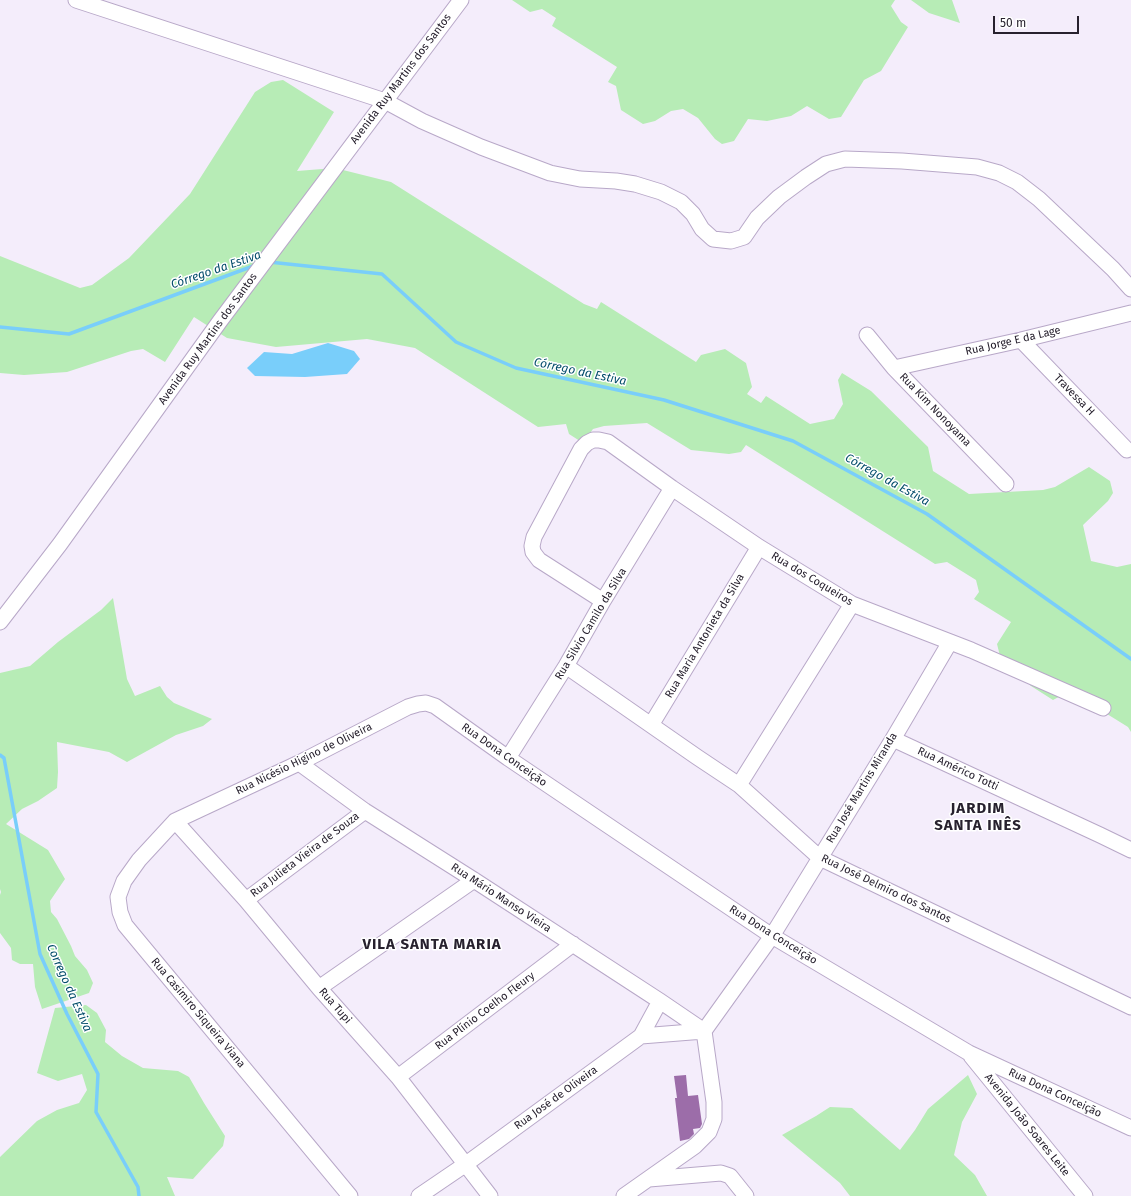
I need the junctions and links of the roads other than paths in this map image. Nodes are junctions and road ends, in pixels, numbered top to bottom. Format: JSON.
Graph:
{"nodes":[{"id":1,"x":76,"y":0,"type":"edge"},
{"id":2,"x":462,"y":0,"type":"edge"},
{"id":3,"x":385,"y":101,"type":"junction"},
{"id":4,"x":1131,"y":289,"type":"edge"},
{"id":5,"x":1131,"y":313,"type":"edge"},
{"id":6,"x":867,"y":335,"type":"dead end"},
{"id":7,"x":1021,"y":340,"type":"junction"},
{"id":8,"x":894,"y":368,"type":"junction"},
{"id":9,"x":1127,"y":450,"type":"dead end"},
{"id":10,"x":1006,"y":484,"type":"dead end"},
{"id":11,"x":672,"y":488,"type":"junction"},
{"id":12,"x":759,"y":547,"type":"junction"},
{"id":13,"x":603,"y":601,"type":"junction"},
{"id":14,"x":852,"y":604,"type":"junction"},
{"id":15,"x":0,"y":622,"type":"edge"},
{"id":16,"x":950,"y":642,"type":"junction"},
{"id":17,"x":566,"y":666,"type":"junction"},
{"id":18,"x":435,"y":706,"type":"joint"},
{"id":19,"x":1103,"y":708,"type":"dead end"},
{"id":20,"x":651,"y":725,"type":"junction"},
{"id":21,"x":893,"y":739,"type":"junction"},
{"id":22,"x":508,"y":758,"type":"junction"},
{"id":23,"x":299,"y":763,"type":"junction"},
{"id":24,"x":739,"y":785,"type":"junction"},
{"id":25,"x":365,"y":811,"type":"junction"},
{"id":26,"x":175,"y":822,"type":"junction"},
{"id":27,"x":1131,"y":850,"type":"edge"},
{"id":28,"x":820,"y":858,"type":"junction"},
{"id":29,"x":474,"y":880,"type":"junction"},
{"id":30,"x":246,"y":900,"type":"junction"},
{"id":31,"x":772,"y":936,"type":"junction"},
{"id":32,"x":573,"y":944,"type":"junction"},
{"id":33,"x":319,"y":988,"type":"junction"},
{"id":34,"x":660,"y":1001,"type":"junction"},
{"id":35,"x":1131,"y":1007,"type":"edge"},
{"id":36,"x":704,"y":1031,"type":"junction"},
{"id":37,"x":641,"y":1036,"type":"junction"},
{"id":38,"x":969,"y":1053,"type":"junction"},
{"id":39,"x":398,"y":1077,"type":"junction"},
{"id":40,"x":1131,"y":1128,"type":"edge"},
{"id":41,"x":466,"y":1164,"type":"junction"},
{"id":42,"x":647,"y":1180,"type":"junction"},
{"id":43,"x":350,"y":1196,"type":"edge"},
{"id":44,"x":419,"y":1196,"type":"edge"},
{"id":45,"x":490,"y":1196,"type":"edge"},
{"id":46,"x":624,"y":1196,"type":"edge"},
{"id":47,"x":746,"y":1196,"type":"edge"},
{"id":48,"x":1085,"y":1196,"type":"edge"}],
"edges":[{"from":1,"to":3,"type":"street"},
{"from":2,"to":3,"type":"street","name":"Avenida Ruy Martins dos Santos"},
{"from":3,"to":4,"type":"street"},
{"from":3,"to":15,"type":"street","name":"Avenida Ruy Martins dos Santos"},
{"from":5,"to":7,"type":"street","name":"Rua Jorge E da Lage"},
{"from":6,"to":8,"type":"street","name":"Rua Kim Nonoyama"},
{"from":7,"to":8,"type":"street","name":"Rua Jorge E da Lage"},
{"from":7,"to":9,"type":"street","name":"Travessa H"},
{"from":8,"to":10,"type":"street","name":"Rua Kim Nonoyama"},
{"from":11,"to":12,"type":"street","name":"Rua dos Coqueiros"},
{"from":11,"to":13,"type":"street","name":"Rua Silvio Camilo da Silva"},
{"from":11,"to":13,"type":"street","name":"Rua dos Coqueiros"},
{"from":12,"to":14,"type":"street","name":"Rua dos Coqueiros"},
{"from":12,"to":20,"type":"street","name":"Rua Maria Antonieta da Silva"},
{"from":13,"to":17,"type":"street","name":"Rua Silvio Camilo da Silva"},
{"from":14,"to":16,"type":"street","name":"Rua dos Coqueiros"},
{"from":14,"to":24,"type":"street"},
{"from":16,"to":19,"type":"street","name":"Rua dos Coqueiros"},
{"from":16,"to":21,"type":"street","name":"Rua José Martins Miranda"},
{"from":17,"to":20,"type":"street","name":"Rua José Delmiro dos Santos"},
{"from":17,"to":22,"type":"street","name":"Rua Silvio Camilo da Silva"},
{"from":18,"to":22,"type":"street","name":"Rua Dona Conceição"},
{"from":18,"to":23,"type":"street","name":"Rua Nicésio Higino de Oliveira"},
{"from":20,"to":24,"type":"street","name":"Rua José Delmiro dos Santos"},
{"from":21,"to":27,"type":"street","name":"Rua Américo Totti"},
{"from":21,"to":28,"type":"street","name":"Rua José Martins Miranda"},
{"from":22,"to":31,"type":"street","name":"Rua Dona Conceição"},
{"from":23,"to":25,"type":"street","name":"Rua Mário Manso Vieira"},
{"from":23,"to":26,"type":"street","name":"Rua Nicésio Higino de Oliveira"},
{"from":24,"to":28,"type":"street","name":"Rua José Delmiro dos Santos"},
{"from":25,"to":29,"type":"street","name":"Rua Mário Manso Vieira"},
{"from":25,"to":30,"type":"street","name":"Rua Julieta Vieira de Souza"},
{"from":26,"to":30,"type":"street","name":"Rua Tupi"},
{"from":26,"to":43,"type":"street","name":"Rua Casimiro Siqueira Viana"},
{"from":28,"to":31,"type":"street","name":"Rua José Martins Miranda"},
{"from":28,"to":35,"type":"street","name":"Rua José Delmiro dos Santos"},
{"from":29,"to":32,"type":"street","name":"Rua Mário Manso Vieira"},
{"from":29,"to":33,"type":"street"},
{"from":30,"to":33,"type":"street","name":"Rua Tupi"},
{"from":31,"to":36,"type":"street","name":"Rua José Martins Miranda"},
{"from":31,"to":38,"type":"street","name":"Rua Dona Conceição"},
{"from":32,"to":34,"type":"street","name":"Rua Mário Manso Vieira"},
{"from":32,"to":39,"type":"street","name":"Rua Plínio Coelho Fleury"},
{"from":33,"to":39,"type":"street","name":"Rua Tupi"},
{"from":34,"to":36,"type":"street","name":"Rua Mário Manso Vieira"},
{"from":34,"to":37,"type":"street"},
{"from":36,"to":37,"type":"street"},
{"from":36,"to":42,"type":"street"},
{"from":37,"to":41,"type":"street","name":"Rua José de Oliveira"},
{"from":38,"to":40,"type":"street","name":"Rua Dona Conceição"},
{"from":38,"to":48,"type":"street","name":"Avenida João Soares Leite"},
{"from":39,"to":41,"type":"street","name":"Rua Tupi"},
{"from":41,"to":44,"type":"street","name":"Rua José de Oliveira"},
{"from":41,"to":45,"type":"street","name":"Rua Tupi"},
{"from":42,"to":46,"type":"street"},
{"from":42,"to":47,"type":"street"}]}
